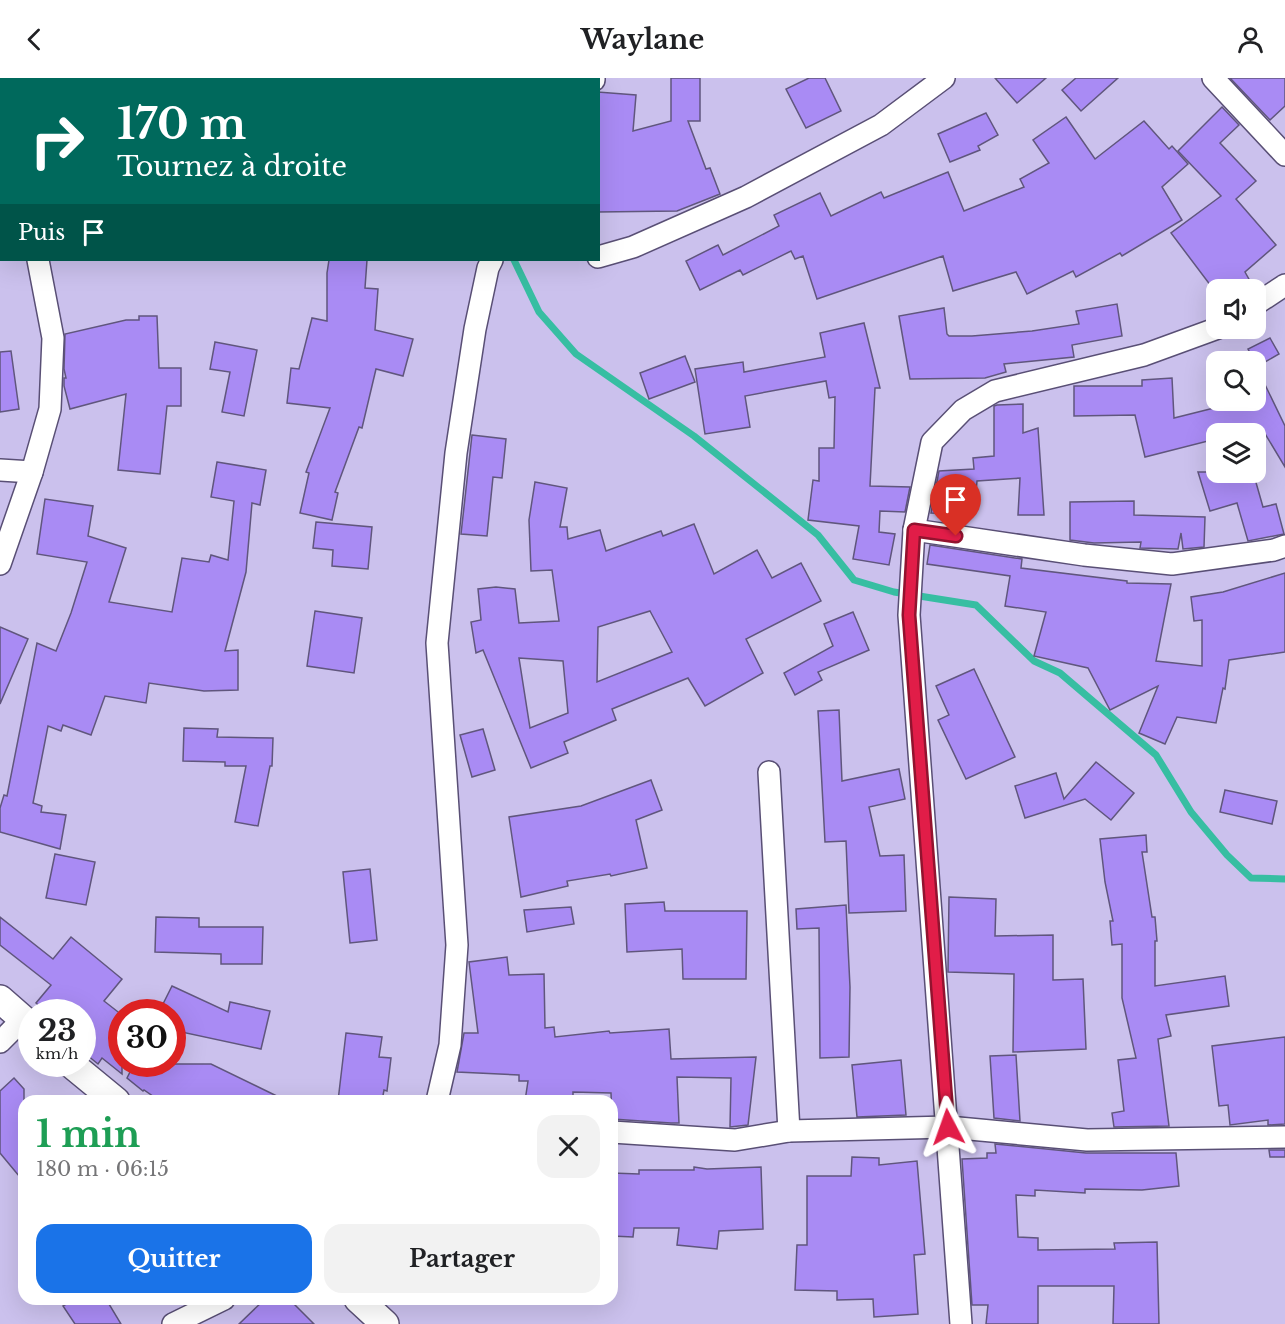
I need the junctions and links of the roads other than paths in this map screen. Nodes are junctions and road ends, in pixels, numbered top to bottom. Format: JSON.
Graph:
{"nodes":[{"id":1,"x":944,"y":78,"type":"edge"},
{"id":2,"x":1213,"y":78,"type":"edge"},
{"id":3,"x":1285,"y":155,"type":"edge"},
{"id":4,"x":600,"y":256,"type":"edge"},
{"id":5,"x":38,"y":261,"type":"edge"},
{"id":6,"x":492,"y":261,"type":"edge"},
{"id":7,"x":1285,"y":285,"type":"edge"},
{"id":8,"x":1266,"y":297,"type":"edge"},
{"id":9,"x":1206,"y":332,"type":"edge"},
{"id":10,"x":0,"y":470,"type":"edge"},
{"id":11,"x":32,"y":472,"type":"junction"},
{"id":12,"x":914,"y":530,"type":"junction"},
{"id":13,"x":1285,"y":546,"type":"edge"},
{"id":14,"x":0,"y":564,"type":"edge"},
{"id":15,"x":769,"y":772,"type":"dead end"},
{"id":16,"x":0,"y":999,"type":"edge"},
{"id":17,"x":18,"y":1015,"type":"edge"},
{"id":18,"x":18,"y":1029,"type":"edge"},
{"id":19,"x":0,"y":1042,"type":"edge"},
{"id":20,"x":87,"y":1077,"type":"edge"},
{"id":21,"x":109,"y":1095,"type":"edge"},
{"id":22,"x":439,"y":1095,"type":"edge"},
{"id":23,"x":948,"y":1127,"type":"junction"},
{"id":24,"x":789,"y":1131,"type":"junction"},
{"id":25,"x":618,"y":1132,"type":"edge"},
{"id":26,"x":1285,"y":1137,"type":"edge"},
{"id":27,"x":212,"y":1305,"type":"edge"},
{"id":28,"x":364,"y":1305,"type":"edge"},
{"id":29,"x":173,"y":1324,"type":"edge"},
{"id":30,"x":385,"y":1324,"type":"edge"},
{"id":31,"x":961,"y":1324,"type":"edge"}],
"edges":[{"from":1,"to":4,"type":"street"},
{"from":2,"to":3,"type":"street"},
{"from":5,"to":11,"type":"street"},
{"from":6,"to":22,"type":"street"},
{"from":7,"to":8,"type":"street"},
{"from":9,"to":12,"type":"street"},
{"from":10,"to":11,"type":"street"},
{"from":11,"to":14,"type":"street"},
{"from":12,"to":13,"type":"street"},
{"from":12,"to":23,"type":"street"},
{"from":15,"to":24,"type":"street"},
{"from":16,"to":17,"type":"street"},
{"from":18,"to":19,"type":"street"},
{"from":20,"to":21,"type":"street"},
{"from":23,"to":24,"type":"street"},
{"from":23,"to":26,"type":"street"},
{"from":23,"to":31,"type":"street"},
{"from":24,"to":25,"type":"street"},
{"from":27,"to":29,"type":"street"},
{"from":28,"to":30,"type":"street"}]}
